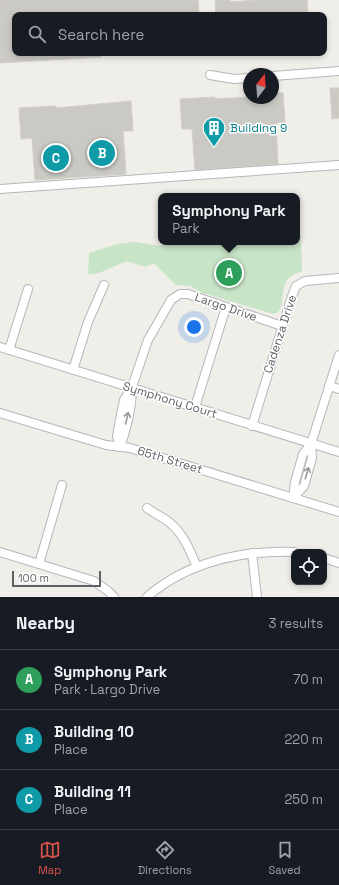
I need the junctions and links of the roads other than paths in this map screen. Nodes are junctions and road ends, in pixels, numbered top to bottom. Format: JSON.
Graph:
{"nodes":[{"id":1,"x":339,"y":71,"type":"edge"},
{"id":2,"x":210,"y":75,"type":"dead end"},
{"id":3,"x":279,"y":76,"type":"edge"},
{"id":4,"x":243,"y":78,"type":"edge"},
{"id":5,"x":339,"y":165,"type":"edge"},
{"id":6,"x":0,"y":189,"type":"edge"},
{"id":7,"x":339,"y":278,"type":"edge"},
{"id":8,"x":104,"y":285,"type":"dead end"},
{"id":9,"x":28,"y":288,"type":"dead end"},
{"id":10,"x":226,"y":307,"type":"junction"},
{"id":11,"x":282,"y":326,"type":"junction"},
{"id":12,"x":0,"y":347,"type":"edge"},
{"id":13,"x":9,"y":350,"type":"junction"},
{"id":14,"x":339,"y":355,"type":"edge"},
{"id":15,"x":73,"y":370,"type":"junction"},
{"id":16,"x":329,"y":386,"type":"junction"},
{"id":17,"x":132,"y":388,"type":"junction"},
{"id":18,"x":339,"y":389,"type":"edge"},
{"id":19,"x":195,"y":407,"type":"junction"},
{"id":20,"x":0,"y":413,"type":"edge"},
{"id":21,"x":252,"y":426,"type":"junction"},
{"id":22,"x":311,"y":444,"type":"junction"},
{"id":23,"x":120,"y":448,"type":"junction"},
{"id":24,"x":339,"y":452,"type":"edge"},
{"id":25,"x":62,"y":485,"type":"dead end"},
{"id":26,"x":293,"y":498,"type":"junction"},
{"id":27,"x":147,"y":508,"type":"dead end"},
{"id":28,"x":339,"y":512,"type":"edge"},
{"id":29,"x":0,"y":552,"type":"edge"},
{"id":30,"x":291,"y":552,"type":"edge"},
{"id":31,"x":252,"y":553,"type":"junction"},
{"id":32,"x":327,"y":559,"type":"edge"},
{"id":33,"x":339,"y":563,"type":"edge"},
{"id":34,"x":39,"y":564,"type":"junction"},
{"id":35,"x":197,"y":567,"type":"junction"},
{"id":36,"x":114,"y":597,"type":"edge"},
{"id":37,"x":147,"y":597,"type":"edge"},
{"id":38,"x":257,"y":597,"type":"edge"}],
"edges":[{"from":1,"to":3,"type":"street"},
{"from":2,"to":4,"type":"street"},
{"from":5,"to":6,"type":"street"},
{"from":7,"to":11,"type":"street","name":"Cadenza Drive"},
{"from":8,"to":15,"type":"street"},
{"from":9,"to":13,"type":"street"},
{"from":10,"to":11,"type":"street","name":"Largo Drive"},
{"from":10,"to":17,"type":"street","name":"Largo Drive"},
{"from":10,"to":19,"type":"street"},
{"from":11,"to":21,"type":"street","name":"Cadenza Drive"},
{"from":12,"to":13,"type":"street","name":"Symphony Court"},
{"from":13,"to":15,"type":"street","name":"Symphony Court"},
{"from":14,"to":16,"type":"street"},
{"from":15,"to":17,"type":"street","name":"Symphony Court"},
{"from":16,"to":18,"type":"street"},
{"from":16,"to":22,"type":"street"},
{"from":17,"to":19,"type":"street","name":"Symphony Court"},
{"from":17,"to":23,"type":"street","name":"Largo Drive"},
{"from":19,"to":21,"type":"street","name":"Symphony Court"},
{"from":20,"to":23,"type":"street","name":"65th Street"},
{"from":21,"to":22,"type":"street","name":"Symphony Court"},
{"from":22,"to":24,"type":"street","name":"Symphony Court"},
{"from":22,"to":26,"type":"street"},
{"from":23,"to":26,"type":"street","name":"65th Street"},
{"from":25,"to":34,"type":"street"},
{"from":26,"to":28,"type":"street","name":"65th Street"},
{"from":27,"to":35,"type":"street"},
{"from":29,"to":34,"type":"street"},
{"from":30,"to":31,"type":"street"},
{"from":31,"to":35,"type":"street"},
{"from":31,"to":38,"type":"street"},
{"from":32,"to":33,"type":"street"},
{"from":34,"to":36,"type":"street"},
{"from":35,"to":37,"type":"street"}]}
